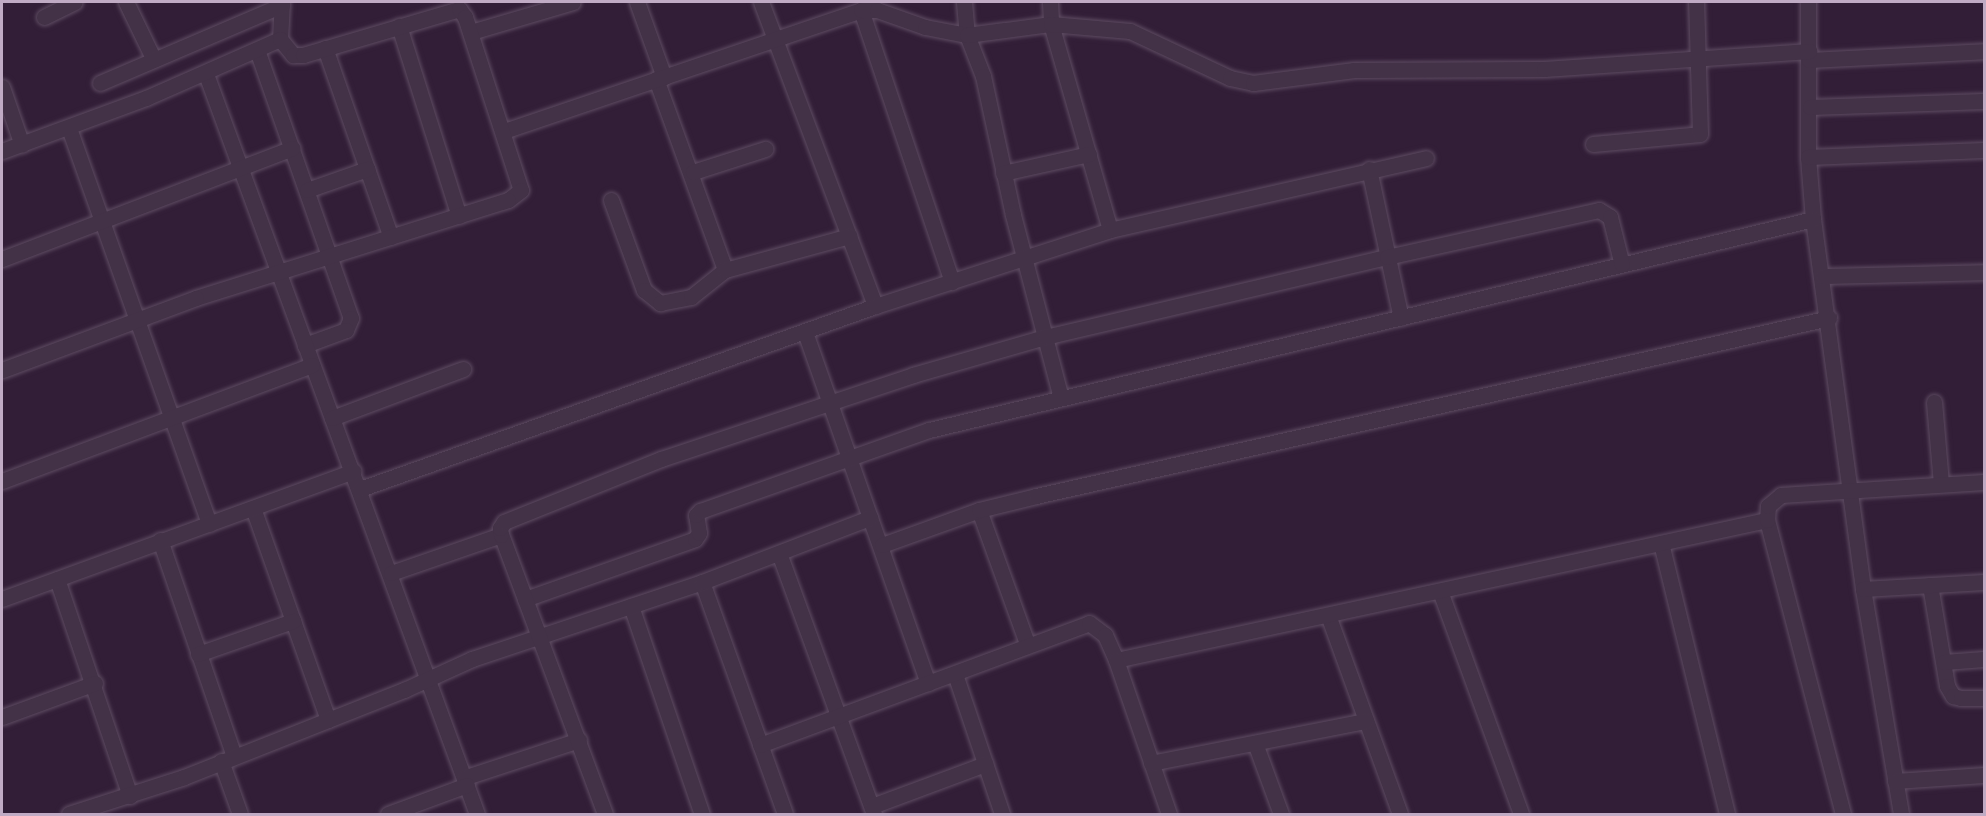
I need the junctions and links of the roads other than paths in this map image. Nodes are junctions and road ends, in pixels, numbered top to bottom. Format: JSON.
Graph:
{"nodes":[{"id":1,"x":75,"y":2,"type":"edge"},
{"id":2,"x":126,"y":2,"type":"edge"},
{"id":3,"x":573,"y":2,"type":"edge"},
{"id":4,"x":637,"y":2,"type":"edge"},
{"id":5,"x":761,"y":2,"type":"edge"},
{"id":6,"x":964,"y":2,"type":"edge"},
{"id":7,"x":1050,"y":2,"type":"edge"},
{"id":8,"x":1696,"y":2,"type":"edge"},
{"id":9,"x":1808,"y":2,"type":"edge"},
{"id":10,"x":282,"y":3,"type":"edge"},
{"id":11,"x":892,"y":8,"type":"edge"},
{"id":12,"x":861,"y":10,"type":"junction"},
{"id":13,"x":44,"y":17,"type":"dead end"},
{"id":14,"x":1051,"y":24,"type":"junction"},
{"id":15,"x":399,"y":26,"type":"junction"},
{"id":16,"x":471,"y":32,"type":"junction"},
{"id":17,"x":967,"y":35,"type":"junction"},
{"id":18,"x":280,"y":39,"type":"junction"},
{"id":19,"x":776,"y":39,"type":"junction"},
{"id":20,"x":325,"y":48,"type":"junction"},
{"id":21,"x":256,"y":50,"type":"junction"},
{"id":22,"x":1984,"y":51,"type":"edge"},
{"id":23,"x":1809,"y":56,"type":"junction"},
{"id":24,"x":1700,"y":58,"type":"junction"},
{"id":25,"x":154,"y":60,"type":"junction"},
{"id":26,"x":206,"y":74,"type":"junction"},
{"id":27,"x":660,"y":78,"type":"junction"},
{"id":28,"x":100,"y":83,"type":"dead end"},
{"id":29,"x":2,"y":87,"type":"edge"},
{"id":30,"x":1984,"y":101,"type":"edge"},
{"id":31,"x":1810,"y":107,"type":"junction"},
{"id":32,"x":69,"y":128,"type":"junction"},
{"id":33,"x":504,"y":131,"type":"junction"},
{"id":34,"x":1593,"y":144,"type":"dead end"},
{"id":35,"x":22,"y":145,"type":"junction"},
{"id":36,"x":292,"y":148,"type":"junction"},
{"id":37,"x":765,"y":149,"type":"dead end"},
{"id":38,"x":1984,"y":150,"type":"edge"},
{"id":39,"x":2,"y":151,"type":"edge"},
{"id":40,"x":1089,"y":154,"type":"junction"},
{"id":41,"x":1808,"y":157,"type":"junction"},
{"id":42,"x":1426,"y":158,"type":"dead end"},
{"id":43,"x":367,"y":169,"type":"junction"},
{"id":44,"x":1369,"y":169,"type":"junction"},
{"id":45,"x":241,"y":170,"type":"junction"},
{"id":46,"x":693,"y":172,"type":"junction"},
{"id":47,"x":1003,"y":173,"type":"junction"},
{"id":48,"x":307,"y":190,"type":"junction"},
{"id":49,"x":611,"y":200,"type":"dead end"},
{"id":50,"x":459,"y":216,"type":"junction"},
{"id":51,"x":1813,"y":219,"type":"junction"},
{"id":52,"x":102,"y":222,"type":"junction"},
{"id":53,"x":1110,"y":230,"type":"junction"},
{"id":54,"x":849,"y":236,"type":"junction"},
{"id":55,"x":391,"y":237,"type":"junction"},
{"id":56,"x":331,"y":257,"type":"junction"},
{"id":57,"x":1387,"y":257,"type":"junction"},
{"id":58,"x":2,"y":259,"type":"edge"},
{"id":59,"x":1025,"y":259,"type":"junction"},
{"id":60,"x":1622,"y":265,"type":"junction"},
{"id":61,"x":725,"y":270,"type":"junction"},
{"id":62,"x":277,"y":271,"type":"junction"},
{"id":63,"x":1984,"y":272,"type":"edge"},
{"id":64,"x":1823,"y":276,"type":"junction"},
{"id":65,"x":952,"y":282,"type":"junction"},
{"id":66,"x":875,"y":306,"type":"junction"},
{"id":67,"x":138,"y":318,"type":"junction"},
{"id":68,"x":1401,"y":318,"type":"junction"},
{"id":69,"x":1829,"y":318,"type":"junction"},
{"id":70,"x":805,"y":332,"type":"junction"},
{"id":71,"x":1045,"y":338,"type":"junction"},
{"id":72,"x":305,"y":345,"type":"junction"},
{"id":73,"x":312,"y":365,"type":"junction"},
{"id":74,"x":463,"y":369,"type":"dead end"},
{"id":75,"x":2,"y":370,"type":"edge"},
{"id":76,"x":1061,"y":398,"type":"junction"},
{"id":77,"x":828,"y":402,"type":"junction"},
{"id":78,"x":1934,"y":402,"type":"dead end"},
{"id":79,"x":173,"y":417,"type":"junction"},
{"id":80,"x":332,"y":418,"type":"junction"},
{"id":81,"x":849,"y":457,"type":"junction"},
{"id":82,"x":353,"y":471,"type":"junction"},
{"id":83,"x":2,"y":481,"type":"edge"},
{"id":84,"x":1984,"y":482,"type":"edge"},
{"id":85,"x":1941,"y":484,"type":"junction"},
{"id":86,"x":360,"y":489,"type":"junction"},
{"id":87,"x":1850,"y":490,"type":"junction"},
{"id":88,"x":253,"y":508,"type":"junction"},
{"id":89,"x":980,"y":510,"type":"junction"},
{"id":90,"x":870,"y":518,"type":"junction"},
{"id":91,"x":1767,"y":520,"type":"junction"},
{"id":92,"x":209,"y":524,"type":"junction"},
{"id":93,"x":501,"y":535,"type":"junction"},
{"id":94,"x":160,"y":540,"type":"junction"},
{"id":95,"x":1661,"y":543,"type":"junction"},
{"id":96,"x":882,"y":545,"type":"junction"},
{"id":97,"x":779,"y":553,"type":"junction"},
{"id":98,"x":391,"y":573,"type":"junction"},
{"id":99,"x":57,"y":579,"type":"junction"},
{"id":100,"x":702,"y":582,"type":"junction"},
{"id":101,"x":1984,"y":582,"type":"edge"},
{"id":102,"x":1930,"y":585,"type":"junction"},
{"id":103,"x":1863,"y":589,"type":"junction"},
{"id":104,"x":1440,"y":591,"type":"junction"},
{"id":105,"x":2,"y":599,"type":"edge"},
{"id":106,"x":525,"y":599,"type":"junction"},
{"id":107,"x":631,"y":606,"type":"junction"},
{"id":108,"x":1328,"y":615,"type":"junction"},
{"id":109,"x":293,"y":621,"type":"junction"},
{"id":110,"x":540,"y":637,"type":"junction"},
{"id":111,"x":1027,"y":643,"type":"junction"},
{"id":112,"x":198,"y":654,"type":"junction"},
{"id":113,"x":1984,"y":659,"type":"edge"},
{"id":114,"x":1116,"y":660,"type":"junction"},
{"id":115,"x":1944,"y":662,"type":"junction"},
{"id":116,"x":955,"y":674,"type":"junction"},
{"id":117,"x":430,"y":680,"type":"junction"},
{"id":118,"x":95,"y":683,"type":"junction"},
{"id":119,"x":928,"y":683,"type":"junction"},
{"id":120,"x":1984,"y":698,"type":"edge"},
{"id":121,"x":839,"y":715,"type":"junction"},
{"id":122,"x":2,"y":717,"type":"edge"},
{"id":123,"x":328,"y":720,"type":"junction"},
{"id":124,"x":1366,"y":721,"type":"junction"},
{"id":125,"x":579,"y":740,"type":"junction"},
{"id":126,"x":1255,"y":743,"type":"junction"},
{"id":127,"x":760,"y":745,"type":"junction"},
{"id":128,"x":228,"y":758,"type":"junction"},
{"id":129,"x":1151,"y":763,"type":"junction"},
{"id":130,"x":985,"y":764,"type":"junction"},
{"id":131,"x":1984,"y":775,"type":"edge"},
{"id":132,"x":466,"y":781,"type":"junction"},
{"id":133,"x":1895,"y":781,"type":"junction"},
{"id":134,"x":130,"y":796,"type":"junction"},
{"id":135,"x":873,"y":810,"type":"edge"},
{"id":136,"x":69,"y":814,"type":"edge"},
{"id":137,"x":240,"y":814,"type":"edge"},
{"id":138,"x":388,"y":814,"type":"edge"},
{"id":139,"x":477,"y":814,"type":"edge"},
{"id":140,"x":605,"y":814,"type":"edge"},
{"id":141,"x":702,"y":814,"type":"edge"},
{"id":142,"x":785,"y":814,"type":"edge"},
{"id":143,"x":1002,"y":814,"type":"edge"},
{"id":144,"x":1169,"y":814,"type":"edge"},
{"id":145,"x":1281,"y":814,"type":"edge"},
{"id":146,"x":1400,"y":814,"type":"edge"},
{"id":147,"x":1521,"y":814,"type":"edge"},
{"id":148,"x":1727,"y":814,"type":"edge"},
{"id":149,"x":1843,"y":814,"type":"edge"},
{"id":150,"x":1901,"y":814,"type":"edge"}],
"edges":[{"from":1,"to":13,"type":"street"},
{"from":2,"to":25,"type":"street"},
{"from":3,"to":16,"type":"street"},
{"from":4,"to":27,"type":"street"},
{"from":5,"to":19,"type":"street"},
{"from":6,"to":17,"type":"street"},
{"from":7,"to":14,"type":"street"},
{"from":8,"to":24,"type":"street"},
{"from":9,"to":23,"type":"street"},
{"from":10,"to":18,"type":"street"},
{"from":10,"to":25,"type":"street"},
{"from":11,"to":12,"type":"street"},
{"from":11,"to":17,"type":"street"},
{"from":12,"to":19,"type":"street"},
{"from":12,"to":65,"type":"street"},
{"from":14,"to":17,"type":"street"},
{"from":14,"to":24,"type":"street"},
{"from":14,"to":40,"type":"street"},
{"from":15,"to":16,"type":"street"},
{"from":15,"to":20,"type":"street"},
{"from":15,"to":50,"type":"street"},
{"from":16,"to":33,"type":"street"},
{"from":17,"to":47,"type":"street"},
{"from":18,"to":20,"type":"street"},
{"from":18,"to":21,"type":"street"},
{"from":19,"to":27,"type":"street"},
{"from":19,"to":54,"type":"street"},
{"from":20,"to":43,"type":"street"},
{"from":21,"to":26,"type":"street"},
{"from":21,"to":36,"type":"street"},
{"from":22,"to":23,"type":"street"},
{"from":23,"to":24,"type":"street"},
{"from":23,"to":31,"type":"street"},
{"from":24,"to":34,"type":"street"},
{"from":25,"to":28,"type":"street"},
{"from":26,"to":32,"type":"street"},
{"from":26,"to":45,"type":"street"},
{"from":27,"to":33,"type":"street"},
{"from":27,"to":46,"type":"street"},
{"from":29,"to":35,"type":"street"},
{"from":30,"to":31,"type":"street"},
{"from":31,"to":41,"type":"street"},
{"from":32,"to":35,"type":"street"},
{"from":32,"to":52,"type":"street"},
{"from":33,"to":50,"type":"street"},
{"from":35,"to":39,"type":"street"},
{"from":36,"to":45,"type":"street"},
{"from":36,"to":48,"type":"street"},
{"from":37,"to":46,"type":"street"},
{"from":38,"to":41,"type":"street"},
{"from":40,"to":47,"type":"street"},
{"from":40,"to":53,"type":"street"},
{"from":41,"to":51,"type":"street"},
{"from":42,"to":44,"type":"street"},
{"from":43,"to":48,"type":"street"},
{"from":43,"to":55,"type":"street"},
{"from":44,"to":53,"type":"street"},
{"from":44,"to":57,"type":"street"},
{"from":45,"to":52,"type":"street"},
{"from":45,"to":62,"type":"street"},
{"from":46,"to":61,"type":"street"},
{"from":47,"to":59,"type":"street"},
{"from":48,"to":56,"type":"street"},
{"from":49,"to":61,"type":"street"},
{"from":50,"to":55,"type":"street"},
{"from":51,"to":60,"type":"street"},
{"from":51,"to":64,"type":"street"},
{"from":52,"to":58,"type":"street"},
{"from":52,"to":67,"type":"street"},
{"from":53,"to":59,"type":"street"},
{"from":54,"to":61,"type":"street"},
{"from":54,"to":66,"type":"street"},
{"from":55,"to":56,"type":"street"},
{"from":56,"to":62,"type":"street"},
{"from":56,"to":72,"type":"street"},
{"from":57,"to":60,"type":"street"},
{"from":57,"to":68,"type":"street"},
{"from":57,"to":71,"type":"street"},
{"from":59,"to":65,"type":"street"},
{"from":59,"to":71,"type":"street"},
{"from":60,"to":68,"type":"street"},
{"from":62,"to":67,"type":"street"},
{"from":62,"to":72,"type":"street"},
{"from":63,"to":64,"type":"street"},
{"from":64,"to":69,"type":"street"},
{"from":65,"to":66,"type":"street"},
{"from":66,"to":70,"type":"street"},
{"from":67,"to":75,"type":"street"},
{"from":67,"to":79,"type":"street"},
{"from":68,"to":76,"type":"street"},
{"from":69,"to":87,"type":"street"},
{"from":69,"to":89,"type":"street"},
{"from":70,"to":77,"type":"street"},
{"from":70,"to":86,"type":"street"},
{"from":71,"to":76,"type":"street"},
{"from":71,"to":77,"type":"street"},
{"from":72,"to":73,"type":"street"},
{"from":73,"to":79,"type":"street"},
{"from":73,"to":80,"type":"street"},
{"from":74,"to":80,"type":"street"},
{"from":76,"to":81,"type":"street"},
{"from":77,"to":81,"type":"street"},
{"from":77,"to":93,"type":"street"},
{"from":78,"to":85,"type":"street"},
{"from":79,"to":83,"type":"street"},
{"from":79,"to":92,"type":"street"},
{"from":80,"to":82,"type":"street"},
{"from":81,"to":90,"type":"street"},
{"from":81,"to":106,"type":"street"},
{"from":82,"to":86,"type":"street"},
{"from":82,"to":88,"type":"street"},
{"from":84,"to":85,"type":"street"},
{"from":85,"to":87,"type":"street"},
{"from":86,"to":98,"type":"street"},
{"from":87,"to":91,"type":"street"},
{"from":87,"to":103,"type":"street"},
{"from":88,"to":92,"type":"street"},
{"from":88,"to":109,"type":"street"},
{"from":89,"to":96,"type":"street"},
{"from":89,"to":111,"type":"street"},
{"from":90,"to":96,"type":"street"},
{"from":90,"to":97,"type":"street"},
{"from":91,"to":95,"type":"street"},
{"from":91,"to":149,"type":"street"},
{"from":92,"to":94,"type":"street"},
{"from":93,"to":98,"type":"street"},
{"from":93,"to":106,"type":"street"},
{"from":94,"to":99,"type":"street"},
{"from":94,"to":112,"type":"street"},
{"from":95,"to":104,"type":"street"},
{"from":95,"to":148,"type":"street"},
{"from":96,"to":119,"type":"street"},
{"from":97,"to":100,"type":"street"},
{"from":97,"to":121,"type":"street"},
{"from":98,"to":117,"type":"street"},
{"from":99,"to":105,"type":"street"},
{"from":99,"to":118,"type":"street"},
{"from":100,"to":107,"type":"street"},
{"from":100,"to":127,"type":"street"},
{"from":101,"to":102,"type":"street"},
{"from":102,"to":103,"type":"street"},
{"from":102,"to":115,"type":"street"},
{"from":103,"to":133,"type":"street"},
{"from":104,"to":108,"type":"street"},
{"from":104,"to":147,"type":"street"},
{"from":106,"to":110,"type":"street"},
{"from":107,"to":110,"type":"street"},
{"from":107,"to":141,"type":"street"},
{"from":108,"to":114,"type":"street"},
{"from":108,"to":124,"type":"street"},
{"from":109,"to":112,"type":"street"},
{"from":109,"to":123,"type":"street"},
{"from":110,"to":117,"type":"street"},
{"from":110,"to":125,"type":"street"},
{"from":111,"to":114,"type":"street"},
{"from":111,"to":116,"type":"street"},
{"from":112,"to":128,"type":"street"},
{"from":113,"to":115,"type":"street"},
{"from":114,"to":129,"type":"street"},
{"from":115,"to":120,"type":"street"},
{"from":116,"to":119,"type":"street"},
{"from":116,"to":130,"type":"street"},
{"from":117,"to":123,"type":"street"},
{"from":117,"to":132,"type":"street"},
{"from":118,"to":122,"type":"street"},
{"from":118,"to":134,"type":"street"},
{"from":119,"to":121,"type":"street"},
{"from":121,"to":127,"type":"street"},
{"from":121,"to":135,"type":"street"},
{"from":123,"to":128,"type":"street"},
{"from":124,"to":126,"type":"street"},
{"from":124,"to":146,"type":"street"},
{"from":125,"to":132,"type":"street"},
{"from":125,"to":140,"type":"street"},
{"from":126,"to":129,"type":"street"},
{"from":126,"to":145,"type":"street"},
{"from":127,"to":142,"type":"street"},
{"from":128,"to":134,"type":"street"},
{"from":128,"to":137,"type":"street"},
{"from":129,"to":144,"type":"street"},
{"from":130,"to":135,"type":"street"},
{"from":130,"to":143,"type":"street"},
{"from":131,"to":133,"type":"street"},
{"from":132,"to":138,"type":"street"},
{"from":132,"to":139,"type":"street"},
{"from":133,"to":150,"type":"street"},
{"from":134,"to":136,"type":"street"}]}
